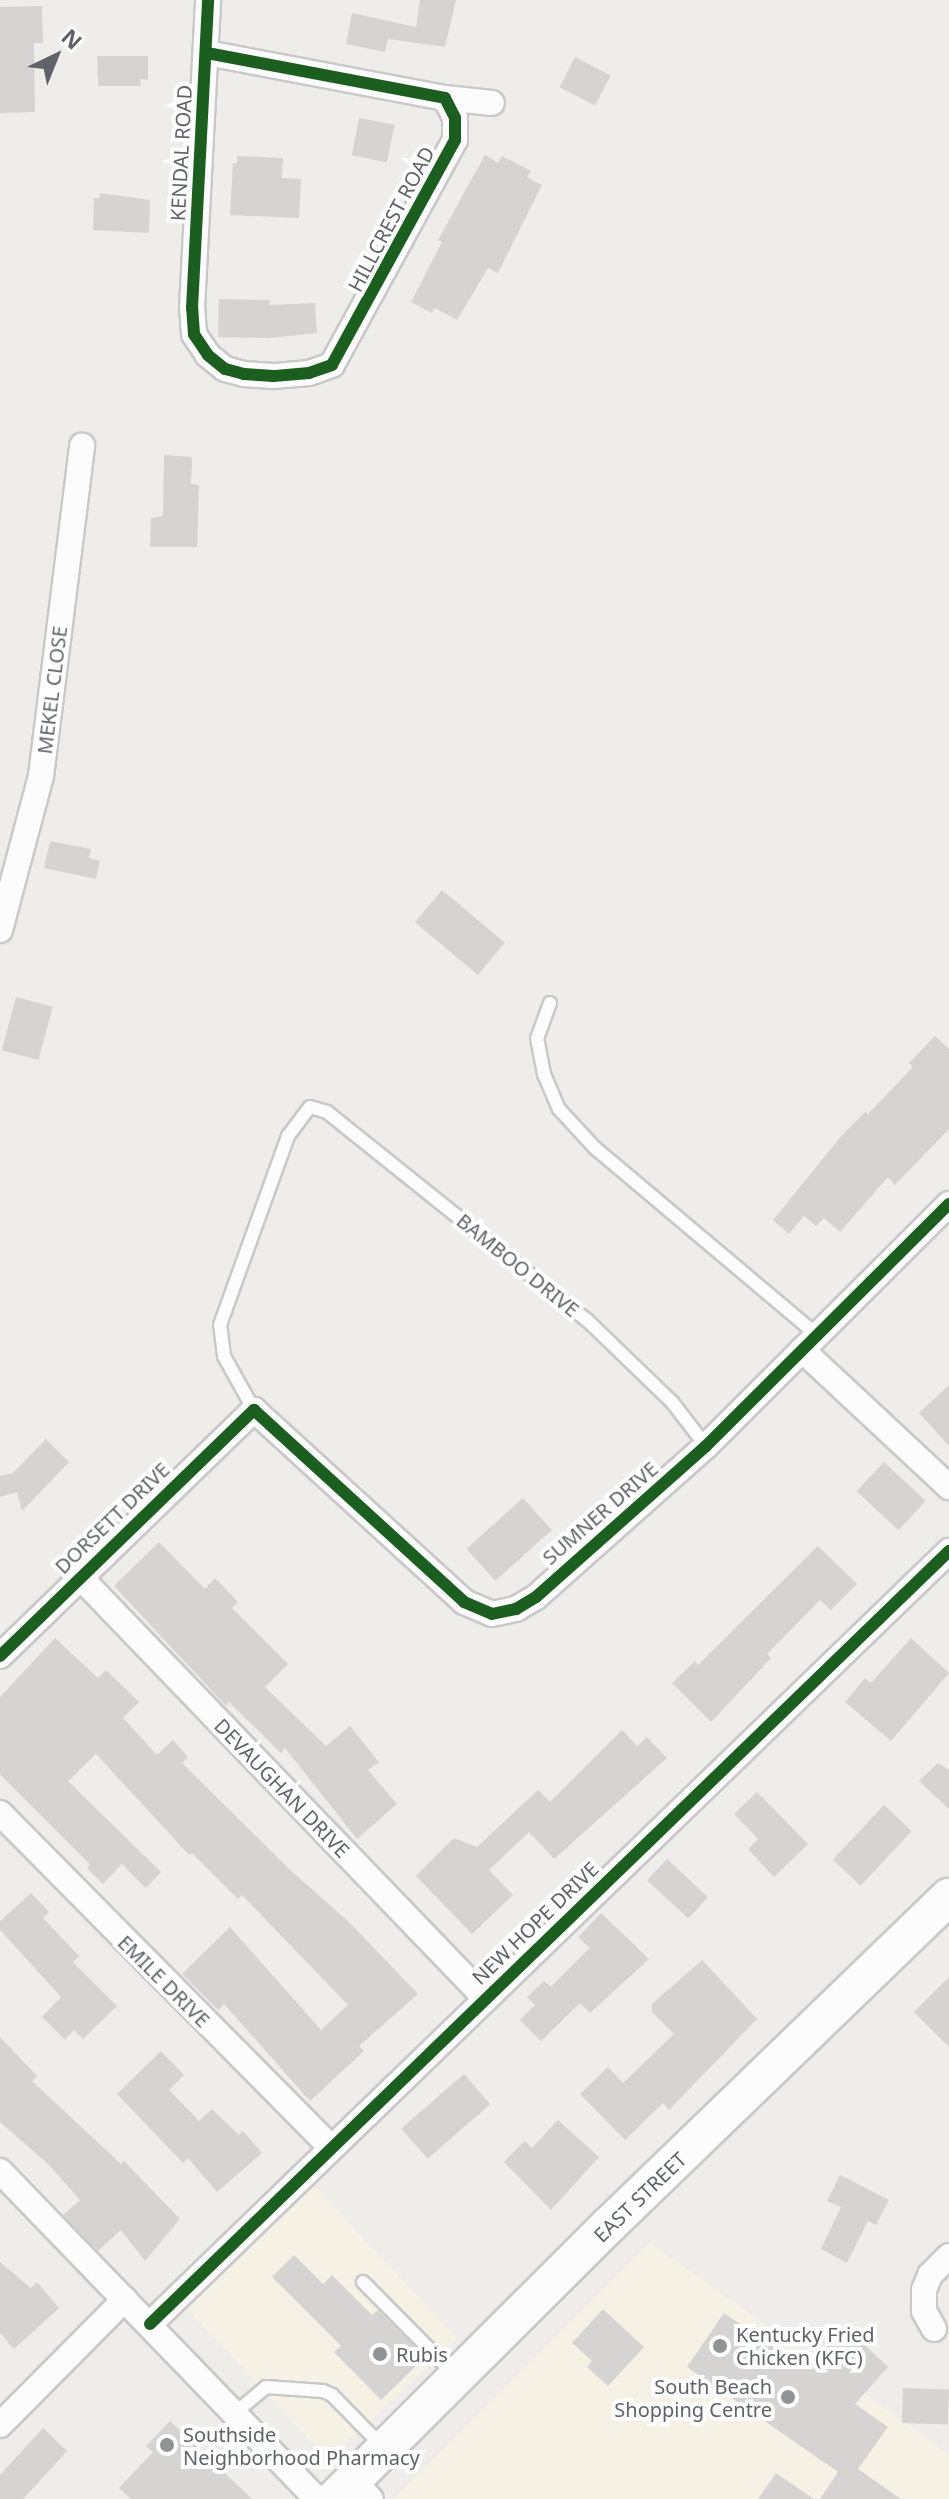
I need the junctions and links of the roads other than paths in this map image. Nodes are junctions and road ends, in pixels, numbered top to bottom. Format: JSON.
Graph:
{"nodes":[{"id":1,"x":208,"y":0,"type":"edge"},
{"id":2,"x":207,"y":53,"type":"junction"},
{"id":3,"x":445,"y":98,"type":"junction"},
{"id":4,"x":492,"y":103,"type":"dead end"},
{"id":5,"x":192,"y":308,"type":"joint"},
{"id":6,"x":82,"y":446,"type":"dead end"},
{"id":7,"x":0,"y":930,"type":"edge"},
{"id":8,"x":550,"y":1003,"type":"dead end"},
{"id":9,"x":310,"y":1107,"type":"joint"},
{"id":10,"x":949,"y":1204,"type":"edge"},
{"id":11,"x":810,"y":1343,"type":"junction"},
{"id":12,"x":254,"y":1410,"type":"junction"},
{"id":13,"x":706,"y":1446,"type":"junction"},
{"id":14,"x":949,"y":1487,"type":"edge"},
{"id":15,"x":949,"y":1551,"type":"edge"},
{"id":16,"x":79,"y":1576,"type":"junction"},
{"id":17,"x":0,"y":1656,"type":"edge"},
{"id":18,"x":0,"y":1813,"type":"edge"},
{"id":19,"x":949,"y":1897,"type":"edge"},
{"id":20,"x":486,"y":1999,"type":"junction"},
{"id":21,"x":331,"y":2148,"type":"junction"},
{"id":22,"x":0,"y":2171,"type":"edge"},
{"id":23,"x":949,"y":2256,"type":"edge"},
{"id":24,"x":363,"y":2282,"type":"dead end"},
{"id":25,"x":125,"y":2299,"type":"junction"},
{"id":26,"x":150,"y":2324,"type":"junction"},
{"id":27,"x":934,"y":2329,"type":"dead end"},
{"id":28,"x":457,"y":2377,"type":"junction"},
{"id":29,"x":235,"y":2413,"type":"junction"},
{"id":30,"x":0,"y":2425,"type":"edge"},
{"id":31,"x":385,"y":2449,"type":"junction"},
{"id":32,"x":353,"y":2493,"type":"edge"},
{"id":33,"x":317,"y":2499,"type":"edge"}],
"edges":[{"from":1,"to":2,"type":"street","name":"KENDAL ROAD"},
{"from":2,"to":3,"type":"street"},
{"from":2,"to":5,"type":"street","name":"KENDAL ROAD"},
{"from":3,"to":4,"type":"street"},
{"from":3,"to":5,"type":"street","name":"HILLCREST ROAD"},
{"from":6,"to":7,"type":"street","name":"MEKEL CLOSE"},
{"from":8,"to":11,"type":"lane"},
{"from":9,"to":12,"type":"lane","name":"SUMNER DRIVE"},
{"from":9,"to":13,"type":"lane","name":"BAMBOO DRIVE"},
{"from":10,"to":11,"type":"street","name":"SUMNER DRIVE"},
{"from":11,"to":13,"type":"street","name":"SUMNER DRIVE"},
{"from":11,"to":14,"type":"street"},
{"from":12,"to":13,"type":"street","name":"SUMNER DRIVE"},
{"from":12,"to":16,"type":"street","name":"DORSETT DRIVE"},
{"from":15,"to":20,"type":"street","name":"NEW HOPE DRIVE"},
{"from":16,"to":17,"type":"street","name":"DORSETT DRIVE"},
{"from":16,"to":20,"type":"street","name":"DEVAUGHAN DRIVE"},
{"from":18,"to":21,"type":"street","name":"EMILE DRIVE"},
{"from":19,"to":28,"type":"main road","name":"EAST STREET"},
{"from":20,"to":21,"type":"street","name":"NEW HOPE DRIVE"},
{"from":21,"to":26,"type":"street","name":"NEW HOPE DRIVE"},
{"from":22,"to":25,"type":"street"},
{"from":23,"to":27,"type":"street"},
{"from":24,"to":28,"type":"lane"},
{"from":25,"to":26,"type":"street"},
{"from":25,"to":30,"type":"street"},
{"from":26,"to":29,"type":"street"},
{"from":28,"to":31,"type":"main road","name":"EAST STREET"},
{"from":29,"to":31,"type":"lane"},
{"from":29,"to":33,"type":"street"},
{"from":31,"to":32,"type":"main road","name":"EAST STREET"}]}
